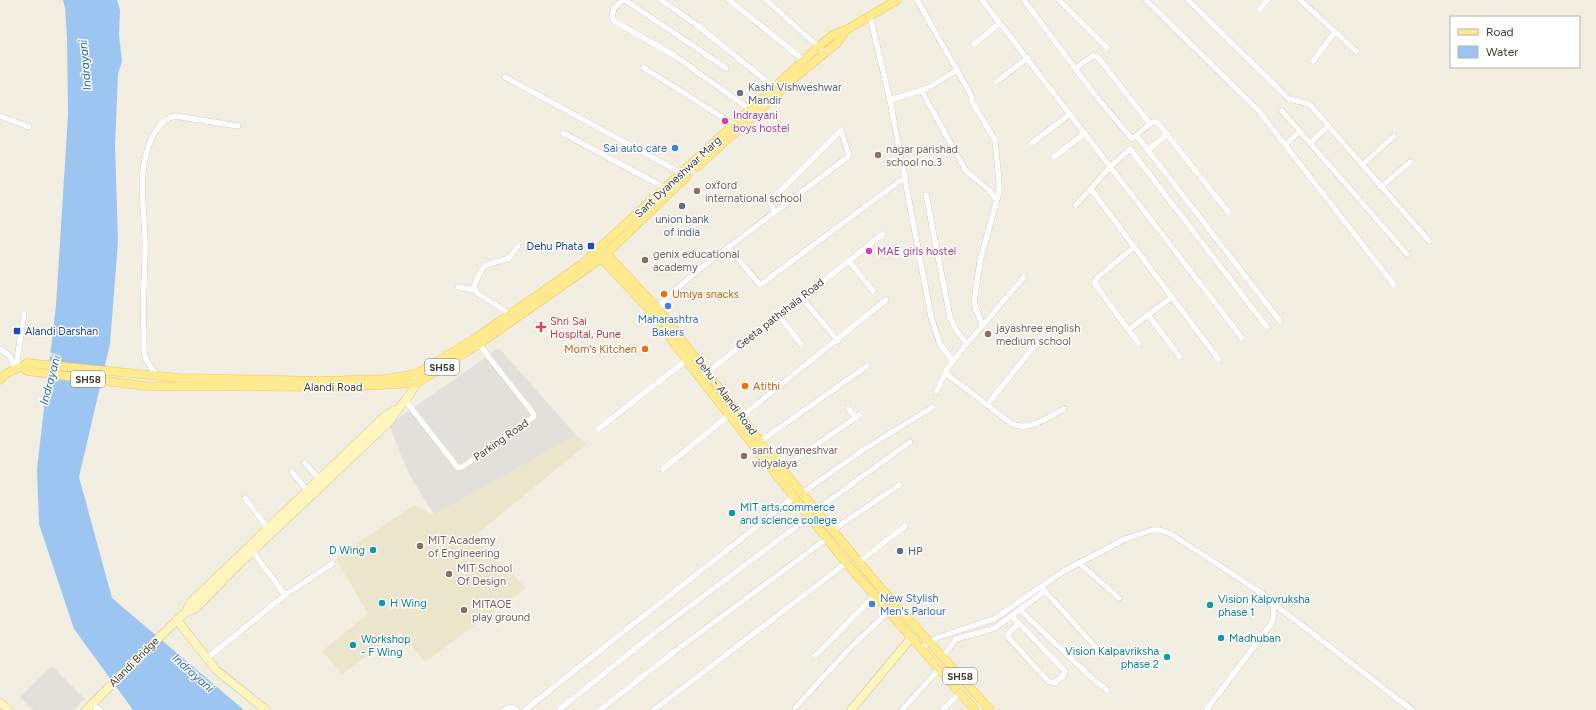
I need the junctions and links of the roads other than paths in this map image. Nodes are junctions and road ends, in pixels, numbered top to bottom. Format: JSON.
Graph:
{"nodes":[{"id":1,"x":624,"y":0,"type":"edge"},
{"id":2,"x":661,"y":0,"type":"edge"},
{"id":3,"x":728,"y":0,"type":"edge"},
{"id":4,"x":766,"y":0,"type":"edge"},
{"id":5,"x":897,"y":0,"type":"edge"},
{"id":6,"x":917,"y":0,"type":"edge"},
{"id":7,"x":982,"y":0,"type":"edge"},
{"id":8,"x":1024,"y":0,"type":"edge"},
{"id":9,"x":1059,"y":0,"type":"edge"},
{"id":10,"x":1146,"y":0,"type":"edge"},
{"id":11,"x":1188,"y":0,"type":"edge"},
{"id":12,"x":1267,"y":0,"type":"edge"},
{"id":13,"x":1300,"y":0,"type":"edge"},
{"id":14,"x":1259,"y":10,"type":"dead end"},
{"id":15,"x":870,"y":16,"type":"junction"},
{"id":16,"x":999,"y":24,"type":"junction"},
{"id":17,"x":846,"y":30,"type":"junction"},
{"id":18,"x":1335,"y":32,"type":"junction"},
{"id":19,"x":974,"y":44,"type":"dead end"},
{"id":20,"x":819,"y":46,"type":"junction"},
{"id":21,"x":1106,"y":48,"type":"dead end"},
{"id":22,"x":1356,"y":51,"type":"dead end"},
{"id":23,"x":825,"y":53,"type":"junction"},
{"id":24,"x":1028,"y":58,"type":"junction"},
{"id":25,"x":804,"y":59,"type":"junction"},
{"id":26,"x":1313,"y":61,"type":"dead end"},
{"id":27,"x":810,"y":66,"type":"junction"},
{"id":28,"x":644,"y":68,"type":"dead end"},
{"id":29,"x":726,"y":68,"type":"dead end"},
{"id":30,"x":1076,"y":68,"type":"junction"},
{"id":31,"x":957,"y":70,"type":"junction"},
{"id":32,"x":505,"y":77,"type":"dead end"},
{"id":33,"x":996,"y":81,"type":"dead end"},
{"id":34,"x":776,"y":90,"type":"junction"},
{"id":35,"x":921,"y":90,"type":"junction"},
{"id":36,"x":890,"y":100,"type":"junction"},
{"id":37,"x":1282,"y":111,"type":"dead end"},
{"id":38,"x":753,"y":112,"type":"junction"},
{"id":39,"x":1070,"y":114,"type":"junction"},
{"id":40,"x":0,"y":116,"type":"edge"},
{"id":41,"x":1150,"y":124,"type":"junction"},
{"id":42,"x":238,"y":126,"type":"dead end"},
{"id":43,"x":736,"y":126,"type":"junction"},
{"id":44,"x":1328,"y":126,"type":"junction"},
{"id":45,"x":29,"y":127,"type":"dead end"},
{"id":46,"x":1300,"y":131,"type":"junction"},
{"id":47,"x":1085,"y":133,"type":"junction"},
{"id":48,"x":563,"y":134,"type":"dead end"},
{"id":49,"x":1168,"y":134,"type":"junction"},
{"id":50,"x":1137,"y":136,"type":"junction"},
{"id":51,"x":1394,"y":136,"type":"dead end"},
{"id":52,"x":1310,"y":142,"type":"junction"},
{"id":53,"x":1031,"y":144,"type":"dead end"},
{"id":54,"x":1286,"y":144,"type":"junction"},
{"id":55,"x":1148,"y":150,"type":"junction"},
{"id":56,"x":1054,"y":156,"type":"dead end"},
{"id":57,"x":1410,"y":162,"type":"dead end"},
{"id":58,"x":1362,"y":165,"type":"junction"},
{"id":59,"x":1111,"y":166,"type":"junction"},
{"id":60,"x":684,"y":175,"type":"junction"},
{"id":61,"x":905,"y":177,"type":"junction"},
{"id":62,"x":1381,"y":187,"type":"junction"},
{"id":63,"x":1090,"y":189,"type":"junction"},
{"id":64,"x":668,"y":190,"type":"junction"},
{"id":65,"x":926,"y":195,"type":"dead end"},
{"id":66,"x":996,"y":199,"type":"junction"},
{"id":67,"x":1076,"y":205,"type":"dead end"},
{"id":68,"x":774,"y":212,"type":"junction"},
{"id":69,"x":1229,"y":213,"type":"dead end"},
{"id":70,"x":883,"y":234,"type":"dead end"},
{"id":71,"x":1429,"y":241,"type":"dead end"},
{"id":72,"x":518,"y":246,"type":"dead end"},
{"id":73,"x":728,"y":247,"type":"junction"},
{"id":74,"x":1133,"y":248,"type":"junction"},
{"id":75,"x":602,"y":253,"type":"junction"},
{"id":76,"x":1407,"y":254,"type":"dead end"},
{"id":77,"x":849,"y":261,"type":"junction"},
{"id":78,"x":1024,"y":277,"type":"dead end"},
{"id":79,"x":1394,"y":285,"type":"dead end"},
{"id":80,"x":458,"y":287,"type":"dead end"},
{"id":81,"x":474,"y":290,"type":"junction"},
{"id":82,"x":873,"y":291,"type":"dead end"},
{"id":83,"x":1172,"y":297,"type":"junction"},
{"id":84,"x":802,"y":298,"type":"junction"},
{"id":85,"x":886,"y":300,"type":"dead end"},
{"id":86,"x":658,"y":309,"type":"junction"},
{"id":87,"x":24,"y":314,"type":"dead end"},
{"id":88,"x":510,"y":314,"type":"junction"},
{"id":89,"x":1148,"y":315,"type":"junction"},
{"id":90,"x":779,"y":316,"type":"junction"},
{"id":91,"x":1280,"y":321,"type":"dead end"},
{"id":92,"x":982,"y":325,"type":"junction"},
{"id":93,"x":1267,"y":327,"type":"dead end"},
{"id":94,"x":1128,"y":330,"type":"junction"},
{"id":95,"x":1043,"y":335,"type":"dead end"},
{"id":96,"x":1242,"y":338,"type":"dead end"},
{"id":97,"x":476,"y":341,"type":"junction"},
{"id":98,"x":838,"y":341,"type":"junction"},
{"id":99,"x":801,"y":344,"type":"dead end"},
{"id":100,"x":1139,"y":344,"type":"dead end"},
{"id":101,"x":966,"y":345,"type":"junction"},
{"id":102,"x":0,"y":349,"type":"edge"},
{"id":103,"x":694,"y":355,"type":"junction"},
{"id":104,"x":1180,"y":357,"type":"dead end"},
{"id":105,"x":687,"y":360,"type":"junction"},
{"id":106,"x":1219,"y":360,"type":"dead end"},
{"id":107,"x":953,"y":361,"type":"junction"},
{"id":108,"x":868,"y":366,"type":"dead end"},
{"id":109,"x":19,"y":368,"type":"junction"},
{"id":110,"x":707,"y":372,"type":"junction"},
{"id":111,"x":946,"y":372,"type":"junction"},
{"id":112,"x":416,"y":374,"type":"junction"},
{"id":113,"x":158,"y":377,"type":"junction"},
{"id":114,"x":700,"y":378,"type":"junction"},
{"id":115,"x":0,"y":380,"type":"edge"},
{"id":116,"x":184,"y":382,"type":"junction"},
{"id":117,"x":417,"y":383,"type":"junction"},
{"id":118,"x":316,"y":384,"type":"junction"},
{"id":119,"x":936,"y":392,"type":"dead end"},
{"id":120,"x":405,"y":400,"type":"junction"},
{"id":121,"x":987,"y":405,"type":"junction"},
{"id":122,"x":933,"y":407,"type":"dead end"},
{"id":123,"x":848,"y":408,"type":"dead end"},
{"id":124,"x":1064,"y":409,"type":"dead end"},
{"id":125,"x":729,"y":415,"type":"junction"},
{"id":126,"x":741,"y":417,"type":"junction"},
{"id":127,"x":598,"y":429,"type":"dead end"},
{"id":128,"x":910,"y":442,"type":"dead end"},
{"id":129,"x":757,"y":444,"type":"junction"},
{"id":130,"x":305,"y":463,"type":"dead end"},
{"id":131,"x":663,"y":469,"type":"dead end"},
{"id":132,"x":782,"y":469,"type":"junction"},
{"id":133,"x":292,"y":472,"type":"dead end"},
{"id":134,"x":317,"y":484,"type":"junction"},
{"id":135,"x":898,"y":485,"type":"dead end"},
{"id":136,"x":802,"y":493,"type":"junction"},
{"id":137,"x":306,"y":494,"type":"junction"},
{"id":138,"x":794,"y":497,"type":"junction"},
{"id":139,"x":245,"y":498,"type":"dead end"},
{"id":140,"x":816,"y":510,"type":"junction"},
{"id":141,"x":809,"y":517,"type":"junction"},
{"id":142,"x":905,"y":526,"type":"dead end"},
{"id":143,"x":267,"y":530,"type":"junction"},
{"id":144,"x":833,"y":530,"type":"junction"},
{"id":145,"x":826,"y":539,"type":"junction"},
{"id":146,"x":251,"y":548,"type":"junction"},
{"id":147,"x":859,"y":562,"type":"junction"},
{"id":148,"x":1079,"y":563,"type":"junction"},
{"id":149,"x":332,"y":564,"type":"dead end"},
{"id":150,"x":846,"y":564,"type":"junction"},
{"id":151,"x":1040,"y":586,"type":"junction"},
{"id":152,"x":1045,"y":591,"type":"junction"},
{"id":153,"x":285,"y":595,"type":"junction"},
{"id":154,"x":874,"y":596,"type":"junction"},
{"id":155,"x":1119,"y":598,"type":"dead end"},
{"id":156,"x":1271,"y":602,"type":"junction"},
{"id":157,"x":1020,"y":610,"type":"junction"},
{"id":158,"x":888,"y":612,"type":"junction"},
{"id":159,"x":1012,"y":616,"type":"junction"},
{"id":160,"x":174,"y":623,"type":"junction"},
{"id":161,"x":1019,"y":623,"type":"junction"},
{"id":162,"x":912,"y":637,"type":"junction"},
{"id":163,"x":930,"y":641,"type":"junction"},
{"id":164,"x":921,"y":648,"type":"junction"},
{"id":165,"x":1100,"y":652,"type":"dead end"},
{"id":166,"x":816,"y":656,"type":"dead end"},
{"id":167,"x":943,"y":657,"type":"junction"},
{"id":168,"x":206,"y":659,"type":"junction"},
{"id":169,"x":939,"y":669,"type":"junction"},
{"id":170,"x":1107,"y":690,"type":"dead end"},
{"id":171,"x":960,"y":693,"type":"junction"},
{"id":172,"x":0,"y":704,"type":"edge"},
{"id":173,"x":88,"y":708,"type":"edge"},
{"id":174,"x":795,"y":708,"type":"dead end"},
{"id":175,"x":9,"y":710,"type":"edge"},
{"id":176,"x":101,"y":710,"type":"edge"},
{"id":177,"x":266,"y":710,"type":"edge"},
{"id":178,"x":504,"y":710,"type":"edge"},
{"id":179,"x":517,"y":710,"type":"edge"},
{"id":180,"x":525,"y":710,"type":"edge"},
{"id":181,"x":559,"y":710,"type":"edge"},
{"id":182,"x":600,"y":710,"type":"edge"},
{"id":183,"x":654,"y":710,"type":"edge"},
{"id":184,"x":851,"y":710,"type":"edge"},
{"id":185,"x":902,"y":710,"type":"edge"},
{"id":186,"x":943,"y":710,"type":"edge"},
{"id":187,"x":975,"y":710,"type":"edge"},
{"id":188,"x":990,"y":710,"type":"edge"},
{"id":189,"x":1206,"y":710,"type":"edge"},
{"id":190,"x":1412,"y":710,"type":"edge"}],
"edges":[{"from":1,"to":29,"type":"street"},
{"from":1,"to":38,"type":"street"},
{"from":2,"to":34,"type":"street"},
{"from":3,"to":25,"type":"street"},
{"from":4,"to":20,"type":"street"},
{"from":5,"to":15,"type":"main road","name":"Sant Dyaneshwar Marg"},
{"from":6,"to":31,"type":"street"},
{"from":7,"to":16,"type":"street"},
{"from":8,"to":30,"type":"street"},
{"from":9,"to":21,"type":"street"},
{"from":10,"to":54,"type":"street"},
{"from":11,"to":44,"type":"street"},
{"from":12,"to":14,"type":"street"},
{"from":13,"to":18,"type":"street"},
{"from":15,"to":17,"type":"main road","name":"Sant Dyaneshwar Marg"},
{"from":15,"to":36,"type":"street"},
{"from":16,"to":19,"type":"street"},
{"from":16,"to":24,"type":"street"},
{"from":17,"to":20,"type":"main road","name":"Sant Dyaneshwar Marg"},
{"from":17,"to":23,"type":"main road"},
{"from":18,"to":22,"type":"street"},
{"from":18,"to":26,"type":"street"},
{"from":20,"to":23,"type":"street"},
{"from":20,"to":25,"type":"main road","name":"Sant Dyaneshwar Marg"},
{"from":23,"to":27,"type":"main road"},
{"from":24,"to":33,"type":"street"},
{"from":24,"to":39,"type":"street"},
{"from":25,"to":27,"type":"street"},
{"from":25,"to":34,"type":"main road","name":"Sant Dyaneshwar Marg"},
{"from":27,"to":34,"type":"main road"},
{"from":28,"to":43,"type":"street"},
{"from":30,"to":41,"type":"street"},
{"from":30,"to":50,"type":"street"},
{"from":31,"to":35,"type":"street"},
{"from":31,"to":66,"type":"street"},
{"from":32,"to":60,"type":"street"},
{"from":34,"to":38,"type":"main road","name":"Sant Dyaneshwar Marg"},
{"from":35,"to":36,"type":"street"},
{"from":35,"to":66,"type":"street"},
{"from":36,"to":61,"type":"street"},
{"from":37,"to":46,"type":"street"},
{"from":38,"to":43,"type":"main road","name":"Sant Dyaneshwar Marg"},
{"from":39,"to":47,"type":"street"},
{"from":39,"to":53,"type":"street"},
{"from":40,"to":45,"type":"street"},
{"from":41,"to":49,"type":"street"},
{"from":41,"to":50,"type":"street"},
{"from":42,"to":113,"type":"street"},
{"from":43,"to":60,"type":"main road","name":"Sant Dyaneshwar Marg"},
{"from":44,"to":52,"type":"street"},
{"from":44,"to":58,"type":"street"},
{"from":46,"to":52,"type":"street"},
{"from":46,"to":54,"type":"street"},
{"from":47,"to":56,"type":"street"},
{"from":47,"to":59,"type":"street"},
{"from":48,"to":64,"type":"street"},
{"from":49,"to":55,"type":"street"},
{"from":49,"to":69,"type":"street"},
{"from":50,"to":55,"type":"street"},
{"from":51,"to":58,"type":"street"},
{"from":52,"to":76,"type":"street"},
{"from":54,"to":79,"type":"street"},
{"from":55,"to":91,"type":"street"},
{"from":57,"to":62,"type":"street"},
{"from":58,"to":62,"type":"street"},
{"from":59,"to":63,"type":"street"},
{"from":59,"to":93,"type":"street"},
{"from":59,"to":96,"type":"street"},
{"from":60,"to":64,"type":"main road","name":"Sant Dyaneshwar Marg"},
{"from":61,"to":73,"type":"street"},
{"from":61,"to":107,"type":"street"},
{"from":62,"to":71,"type":"street"},
{"from":63,"to":67,"type":"street"},
{"from":63,"to":74,"type":"street"},
{"from":64,"to":75,"type":"main road","name":"Sant Dyaneshwar Marg"},
{"from":65,"to":101,"type":"street"},
{"from":66,"to":92,"type":"street"},
{"from":68,"to":68,"type":"street"},
{"from":68,"to":73,"type":"street"},
{"from":70,"to":77,"type":"street","name":"Geeta pathshala Road"},
{"from":72,"to":81,"type":"street"},
{"from":73,"to":86,"type":"street"},
{"from":74,"to":83,"type":"street"},
{"from":74,"to":94,"type":"street"},
{"from":75,"to":86,"type":"main road","name":"Dehu - Alandi Road","number":"SH58"},
{"from":75,"to":88,"type":"main road","number":"SH58"},
{"from":75,"to":97,"type":"main road","name":"Alandi Road","number":"SH58"},
{"from":75,"to":105,"type":"main road","name":"Dehu - Alandi Road","number":"SH58"},
{"from":77,"to":82,"type":"street"},
{"from":77,"to":84,"type":"street","name":"Geeta pathshala Road"},
{"from":78,"to":92,"type":"street"},
{"from":80,"to":81,"type":"street"},
{"from":81,"to":88,"type":"street"},
{"from":83,"to":89,"type":"street"},
{"from":83,"to":106,"type":"street"},
{"from":84,"to":90,"type":"street","name":"Geeta pathshala Road"},
{"from":84,"to":98,"type":"street"},
{"from":85,"to":98,"type":"street"},
{"from":86,"to":103,"type":"main road","name":"Dehu - Alandi Road","number":"SH58"},
{"from":87,"to":109,"type":"street"},
{"from":88,"to":97,"type":"main road","number":"SH58"},
{"from":89,"to":94,"type":"street"},
{"from":89,"to":104,"type":"street"},
{"from":90,"to":99,"type":"street"},
{"from":90,"to":110,"type":"street","name":"Geeta pathshala Road"},
{"from":92,"to":101,"type":"street"},
{"from":94,"to":100,"type":"street"},
{"from":95,"to":121,"type":"street"},
{"from":97,"to":112,"type":"main road","name":"Alandi Road","number":"SH58"},
{"from":97,"to":117,"type":"main road","name":"Alandi Road","number":"SH58"},
{"from":97,"to":120,"type":"street","name":"Parking Road"},
{"from":98,"to":126,"type":"street"},
{"from":101,"to":107,"type":"street"},
{"from":102,"to":109,"type":"street"},
{"from":103,"to":105,"type":"street"},
{"from":103,"to":110,"type":"main road","name":"Dehu - Alandi Road","number":"SH58"},
{"from":105,"to":114,"type":"main road","name":"Dehu - Alandi Road","number":"SH58"},
{"from":105,"to":127,"type":"street"},
{"from":107,"to":111,"type":"street"},
{"from":108,"to":129,"type":"street"},
{"from":109,"to":113,"type":"main road","name":"Alandi Road","number":"SH58"},
{"from":109,"to":115,"type":"main road","number":"SH58"},
{"from":109,"to":116,"type":"main road","name":"Alandi Road","number":"SH58"},
{"from":110,"to":114,"type":"street","name":"Geeta pathshala Road"},
{"from":110,"to":126,"type":"main road","name":"Dehu - Alandi Road","number":"SH58"},
{"from":111,"to":119,"type":"street"},
{"from":111,"to":121,"type":"street"},
{"from":112,"to":117,"type":"main road"},
{"from":112,"to":118,"type":"main road","name":"Alandi Road","number":"SH58"},
{"from":113,"to":116,"type":"main road","name":"Alandi Road","number":"SH58"},
{"from":114,"to":125,"type":"main road","name":"Dehu - Alandi Road","number":"SH58"},
{"from":116,"to":118,"type":"main road","name":"Alandi Road","number":"SH58"},
{"from":117,"to":118,"type":"main road","name":"Alandi Road","number":"SH58"},
{"from":117,"to":120,"type":"main road","name":"Alandi Bridge"},
{"from":120,"to":134,"type":"main road","name":"Alandi Bridge"},
{"from":121,"to":124,"type":"street"},
{"from":122,"to":136,"type":"street"},
{"from":123,"to":132,"type":"street"},
{"from":125,"to":129,"type":"main road","name":"Dehu - Alandi Road","number":"SH58"},
{"from":125,"to":131,"type":"street"},
{"from":126,"to":129,"type":"main road","name":"Dehu - Alandi Road","number":"SH58"},
{"from":128,"to":140,"type":"street"},
{"from":129,"to":132,"type":"main road","name":"Dehu - Alandi Road","number":"SH58"},
{"from":129,"to":138,"type":"main road","name":"Dehu - Alandi Road","number":"SH58"},
{"from":130,"to":134,"type":"street"},
{"from":132,"to":136,"type":"main road","name":"Dehu - Alandi Road","number":"SH58"},
{"from":133,"to":137,"type":"street"},
{"from":134,"to":137,"type":"main road","name":"Alandi Bridge"},
{"from":135,"to":144,"type":"street"},
{"from":136,"to":140,"type":"main road","name":"Dehu - Alandi Road","number":"SH58"},
{"from":137,"to":143,"type":"main road","name":"Alandi Bridge"},
{"from":138,"to":141,"type":"main road","name":"Dehu - Alandi Road","number":"SH58"},
{"from":138,"to":180,"type":"street"},
{"from":139,"to":143,"type":"street"},
{"from":140,"to":144,"type":"main road","name":"Dehu - Alandi Road","number":"SH58"},
{"from":141,"to":145,"type":"main road","name":"Dehu - Alandi Road","number":"SH58"},
{"from":141,"to":181,"type":"street"},
{"from":142,"to":147,"type":"street"},
{"from":143,"to":146,"type":"main road","name":"Alandi Bridge"},
{"from":144,"to":147,"type":"main road","name":"Dehu - Alandi Road","number":"SH58"},
{"from":145,"to":150,"type":"main road","name":"Dehu - Alandi Road","number":"SH58"},
{"from":145,"to":182,"type":"street"},
{"from":146,"to":153,"type":"street"},
{"from":146,"to":160,"type":"main road","name":"Alandi Bridge"},
{"from":147,"to":163,"type":"main road","name":"Dehu - Alandi Road","number":"SH58"},
{"from":148,"to":151,"type":"street"},
{"from":148,"to":155,"type":"street"},
{"from":148,"to":156,"type":"street"},
{"from":149,"to":153,"type":"street"},
{"from":150,"to":154,"type":"main road","name":"Dehu - Alandi Road","number":"SH58"},
{"from":150,"to":183,"type":"street"},
{"from":151,"to":152,"type":"street"},
{"from":151,"to":163,"type":"street"},
{"from":152,"to":157,"type":"street"},
{"from":152,"to":165,"type":"street"},
{"from":153,"to":168,"type":"street"},
{"from":154,"to":158,"type":"main road","name":"Dehu - Alandi Road","number":"SH58"},
{"from":154,"to":166,"type":"street"},
{"from":156,"to":189,"type":"street"},
{"from":156,"to":190,"type":"street"},
{"from":157,"to":159,"type":"street"},
{"from":157,"to":170,"type":"street"},
{"from":158,"to":162,"type":"main road","name":"Dehu - Alandi Road","number":"SH58"},
{"from":158,"to":174,"type":"street"},
{"from":159,"to":161,"type":"street"},
{"from":159,"to":167,"type":"street"},
{"from":160,"to":168,"type":"main road"},
{"from":160,"to":173,"type":"main road","name":"Alandi Bridge"},
{"from":161,"to":161,"type":"street"},
{"from":162,"to":164,"type":"main road","name":"Dehu - Alandi Road","number":"SH58"},
{"from":162,"to":184,"type":"main road"},
{"from":163,"to":164,"type":"street"},
{"from":163,"to":167,"type":"main road","name":"Dehu - Alandi Road","number":"SH58"},
{"from":164,"to":169,"type":"main road","name":"Dehu - Alandi Road","number":"SH58"},
{"from":167,"to":188,"type":"main road","name":"Dehu - Alandi Road","number":"SH58"},
{"from":168,"to":177,"type":"main road"},
{"from":169,"to":171,"type":"main road","name":"Dehu - Alandi Road","number":"SH58"},
{"from":169,"to":185,"type":"street"},
{"from":171,"to":186,"type":"street"},
{"from":171,"to":187,"type":"main road","name":"Dehu - Alandi Road","number":"SH58"},
{"from":172,"to":175,"type":"main road"},
{"from":173,"to":176,"type":"street"},
{"from":178,"to":179,"type":"street"}]}
